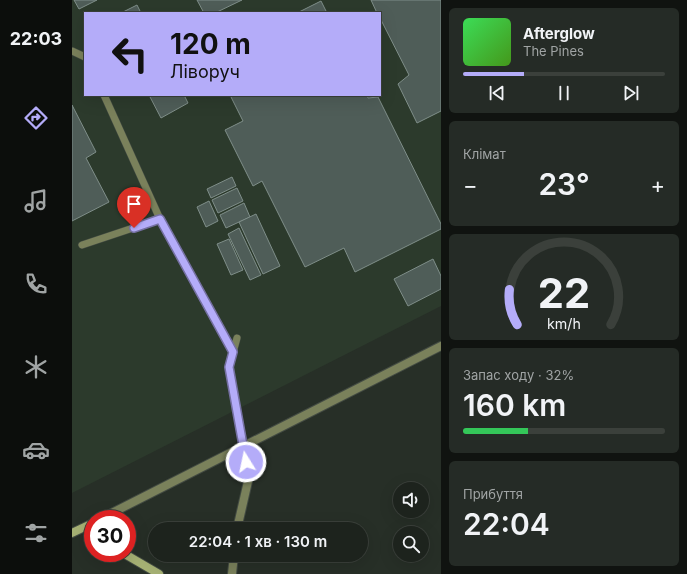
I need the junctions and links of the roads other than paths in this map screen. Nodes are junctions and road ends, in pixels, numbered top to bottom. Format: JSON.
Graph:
{"nodes":[{"id":1,"x":72,"y":51,"type":"edge"},
{"id":2,"x":84,"y":57,"type":"edge"},
{"id":3,"x":104,"y":96,"type":"edge"},
{"id":4,"x":160,"y":219,"type":"junction"},
{"id":5,"x":82,"y":245,"type":"dead end"},
{"id":6,"x":237,"y":338,"type":"dead end"},
{"id":7,"x":441,"y":346,"type":"edge"},
{"id":8,"x":233,"y":352,"type":"junction"},
{"id":9,"x":244,"y":447,"type":"junction"},
{"id":10,"x":118,"y":510,"type":"edge"},
{"id":11,"x":239,"y":522,"type":"edge"},
{"id":12,"x":84,"y":527,"type":"edge"},
{"id":13,"x":72,"y":533,"type":"edge"},
{"id":14,"x":136,"y":560,"type":"edge"},
{"id":15,"x":233,"y":562,"type":"edge"},
{"id":16,"x":160,"y":574,"type":"edge"},
{"id":17,"x":232,"y":574,"type":"edge"}],
"edges":[{"from":1,"to":2,"type":"lane"},
{"from":3,"to":4,"type":"lane"},
{"from":4,"to":5,"type":"lane"},
{"from":4,"to":8,"type":"lane"},
{"from":6,"to":8,"type":"lane"},
{"from":7,"to":9,"type":"street"},
{"from":8,"to":9,"type":"lane"},
{"from":9,"to":10,"type":"street"},
{"from":9,"to":11,"type":"street"},
{"from":12,"to":13,"type":"main road"},
{"from":14,"to":16,"type":"main road"},
{"from":15,"to":17,"type":"street"}]}
